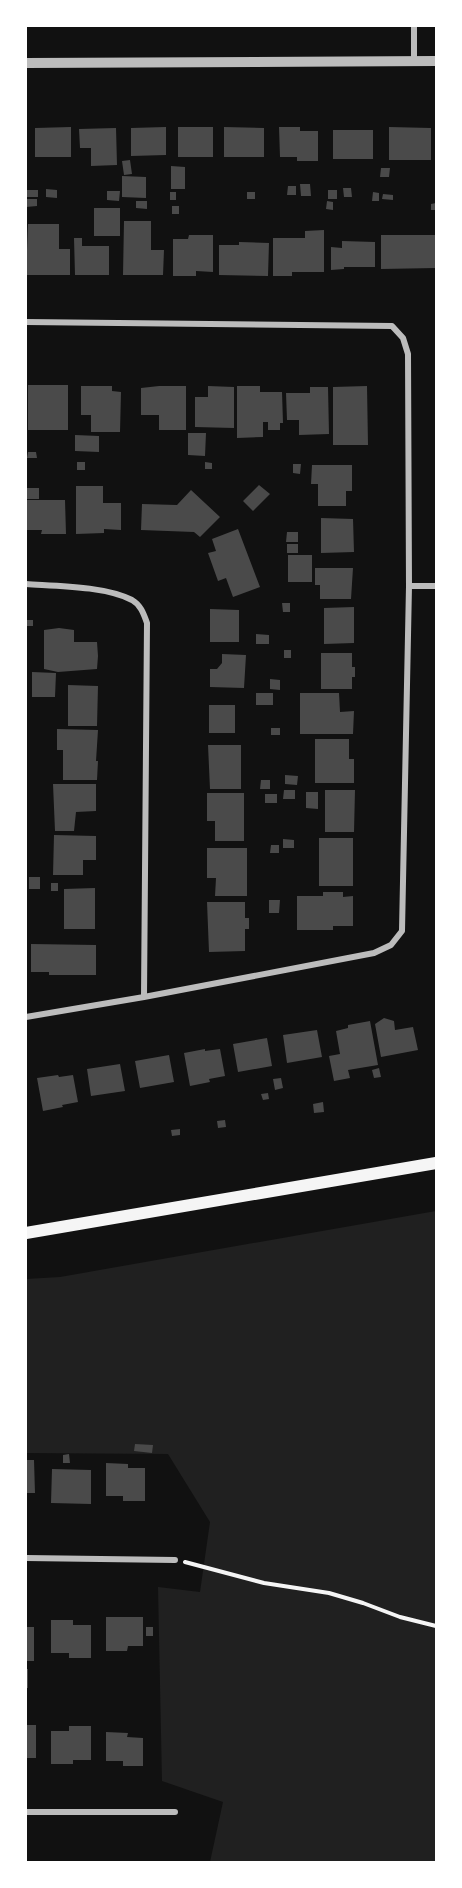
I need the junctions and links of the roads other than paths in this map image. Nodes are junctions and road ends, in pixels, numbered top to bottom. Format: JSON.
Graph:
{"nodes":[{"id":1,"x":414,"y":26,"type":"edge"},
{"id":2,"x":414,"y":60,"type":"junction"},
{"id":3,"x":436,"y":60,"type":"edge"},
{"id":4,"x":26,"y":63,"type":"edge"},
{"id":5,"x":26,"y":322,"type":"edge"},
{"id":6,"x":26,"y":584,"type":"edge"},
{"id":7,"x":409,"y":585,"type":"junction"},
{"id":8,"x":436,"y":586,"type":"edge"},
{"id":9,"x":144,"y":997,"type":"junction"},
{"id":10,"x":26,"y":1017,"type":"edge"},
{"id":11,"x":436,"y":1163,"type":"edge"},
{"id":12,"x":26,"y":1233,"type":"edge"},
{"id":13,"x":26,"y":1558,"type":"edge"},
{"id":14,"x":175,"y":1560,"type":"road end"},
{"id":15,"x":26,"y":1812,"type":"edge"},
{"id":16,"x":175,"y":1812,"type":"dead end"}],
"edges":[{"from":1,"to":2,"type":"street"},
{"from":2,"to":3,"type":"street"},
{"from":2,"to":4,"type":"street"},
{"from":5,"to":7,"type":"street"},
{"from":6,"to":9,"type":"street"},
{"from":7,"to":8,"type":"street"},
{"from":7,"to":9,"type":"street"},
{"from":9,"to":10,"type":"street"},
{"from":11,"to":12,"type":"main road"},
{"from":13,"to":14,"type":"street"},
{"from":15,"to":16,"type":"street"}]}
